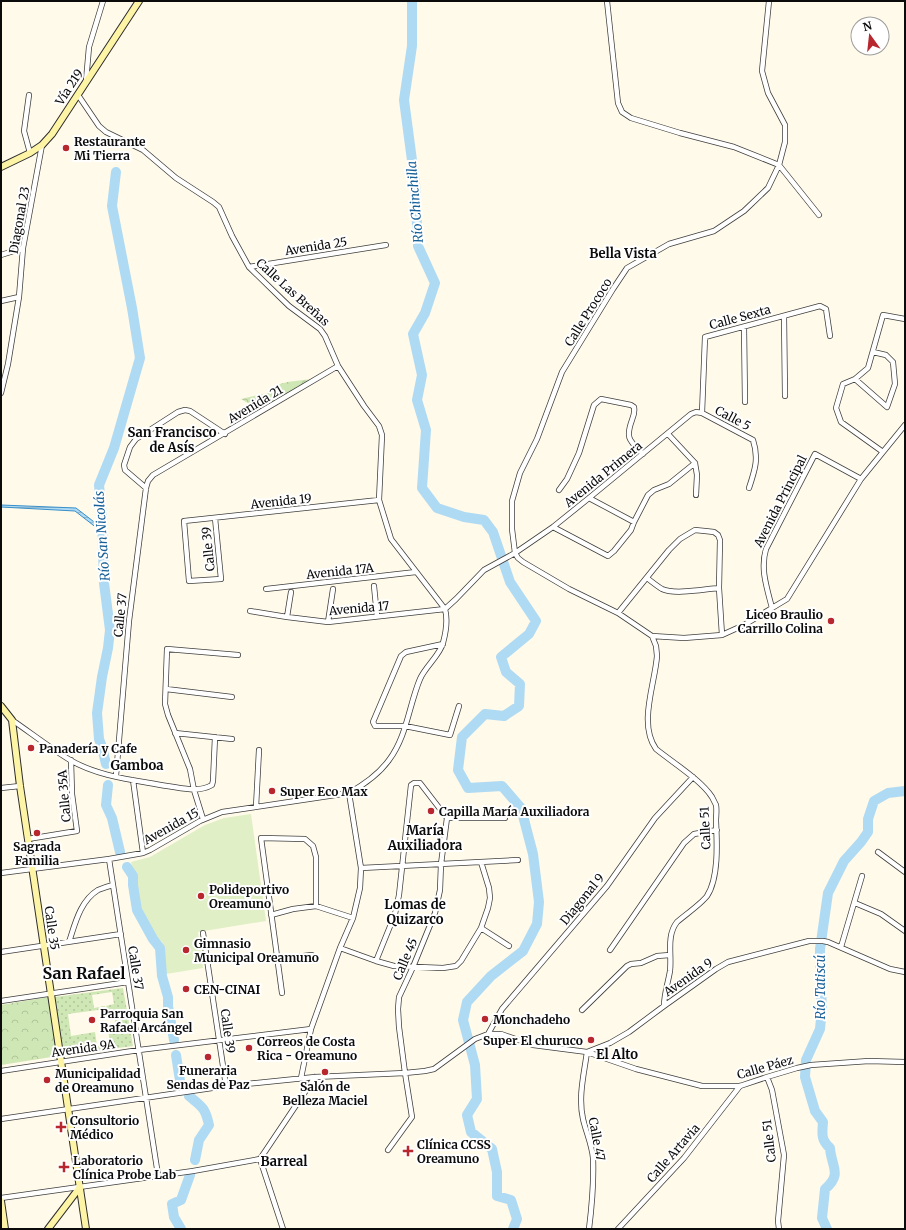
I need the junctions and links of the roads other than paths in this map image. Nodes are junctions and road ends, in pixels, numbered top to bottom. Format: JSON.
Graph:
{"nodes":[{"id":1,"x":103,"y":1,"type":"edge"},
{"id":2,"x":139,"y":1,"type":"edge"},
{"id":3,"x":607,"y":1,"type":"edge"},
{"id":4,"x":769,"y":1,"type":"edge"},
{"id":5,"x":85,"y":82,"type":"junction"},
{"id":6,"x":78,"y":94,"type":"junction"},
{"id":7,"x":29,"y":95,"type":"dead end"},
{"id":8,"x":42,"y":145,"type":"junction"},
{"id":9,"x":30,"y":153,"type":"junction"},
{"id":10,"x":779,"y":165,"type":"junction"},
{"id":11,"x":1,"y":167,"type":"edge"},
{"id":12,"x":819,"y":215,"type":"dead end"},
{"id":13,"x":386,"y":245,"type":"dead end"},
{"id":14,"x":23,"y":248,"type":"junction"},
{"id":15,"x":1,"y":255,"type":"edge"},
{"id":16,"x":249,"y":267,"type":"junction"},
{"id":17,"x":19,"y":297,"type":"junction"},
{"id":18,"x":1,"y":301,"type":"edge"},
{"id":19,"x":784,"y":316,"type":"junction"},
{"id":20,"x":905,"y":319,"type":"edge"},
{"id":21,"x":744,"y":327,"type":"junction"},
{"id":22,"x":830,"y":336,"type":"dead end"},
{"id":23,"x":873,"y":352,"type":"junction"},
{"id":24,"x":338,"y":366,"type":"junction"},
{"id":25,"x":855,"y":379,"type":"junction"},
{"id":26,"x":1,"y":392,"type":"edge"},
{"id":27,"x":785,"y":396,"type":"dead end"},
{"id":28,"x":745,"y":402,"type":"dead end"},
{"id":29,"x":702,"y":413,"type":"junction"},
{"id":30,"x":905,"y":425,"type":"edge"},
{"id":31,"x":225,"y":434,"type":"junction"},
{"id":32,"x":668,"y":434,"type":"junction"},
{"id":33,"x":883,"y":452,"type":"junction"},
{"id":34,"x":642,"y":454,"type":"junction"},
{"id":35,"x":695,"y":463,"type":"junction"},
{"id":36,"x":861,"y":479,"type":"junction"},
{"id":37,"x":146,"y":488,"type":"junction"},
{"id":38,"x":749,"y":488,"type":"dead end"},
{"id":39,"x":560,"y":490,"type":"dead end"},
{"id":40,"x":696,"y":495,"type":"dead end"},
{"id":41,"x":589,"y":498,"type":"junction"},
{"id":42,"x":379,"y":500,"type":"junction"},
{"id":43,"x":215,"y":518,"type":"junction"},
{"id":44,"x":634,"y":522,"type":"junction"},
{"id":45,"x":553,"y":527,"type":"junction"},
{"id":46,"x":516,"y":553,"type":"junction"},
{"id":47,"x":416,"y":572,"type":"junction"},
{"id":48,"x":647,"y":578,"type":"junction"},
{"id":49,"x":189,"y":581,"type":"joint"},
{"id":50,"x":374,"y":586,"type":"dead end"},
{"id":51,"x":719,"y":588,"type":"junction"},
{"id":52,"x":266,"y":589,"type":"dead end"},
{"id":53,"x":332,"y":589,"type":"dead end"},
{"id":54,"x":291,"y":592,"type":"dead end"},
{"id":55,"x":772,"y":608,"type":"junction"},
{"id":56,"x":445,"y":610,"type":"junction"},
{"id":57,"x":250,"y":611,"type":"dead end"},
{"id":58,"x":618,"y":613,"type":"junction"},
{"id":59,"x":377,"y":616,"type":"junction"},
{"id":60,"x":287,"y":617,"type":"junction"},
{"id":61,"x":328,"y":622,"type":"junction"},
{"id":62,"x":722,"y":635,"type":"junction"},
{"id":63,"x":652,"y":636,"type":"junction"},
{"id":64,"x":443,"y":644,"type":"junction"},
{"id":65,"x":238,"y":655,"type":"dead end"},
{"id":66,"x":166,"y":689,"type":"junction"},
{"id":67,"x":232,"y":697,"type":"dead end"},
{"id":68,"x":1,"y":706,"type":"edge"},
{"id":69,"x":459,"y":706,"type":"dead end"},
{"id":70,"x":12,"y":720,"type":"junction"},
{"id":71,"x":405,"y":726,"type":"junction"},
{"id":72,"x":175,"y":733,"type":"junction"},
{"id":73,"x":215,"y":737,"type":"junction"},
{"id":74,"x":232,"y":739,"type":"dead end"},
{"id":75,"x":259,"y":750,"type":"dead end"},
{"id":76,"x":71,"y":760,"type":"junction"},
{"id":77,"x":116,"y":776,"type":"junction"},
{"id":78,"x":693,"y":777,"type":"junction"},
{"id":79,"x":133,"y":780,"type":"junction"},
{"id":80,"x":20,"y":786,"type":"junction"},
{"id":81,"x":1,"y":788,"type":"edge"},
{"id":82,"x":194,"y":790,"type":"junction"},
{"id":83,"x":349,"y":792,"type":"junction"},
{"id":84,"x":256,"y":807,"type":"junction"},
{"id":85,"x":447,"y":818,"type":"junction"},
{"id":86,"x":506,"y":818,"type":"dead end"},
{"id":87,"x":203,"y":819,"type":"junction"},
{"id":88,"x":717,"y":830,"type":"junction"},
{"id":89,"x":28,"y":839,"type":"junction"},
{"id":90,"x":878,"y":852,"type":"dead end"},
{"id":91,"x":143,"y":853,"type":"junction"},
{"id":92,"x":110,"y":860,"type":"junction"},
{"id":93,"x":518,"y":860,"type":"dead end"},
{"id":94,"x":480,"y":862,"type":"junction"},
{"id":95,"x":441,"y":864,"type":"junction"},
{"id":96,"x":402,"y":866,"type":"junction"},
{"id":97,"x":32,"y":868,"type":"junction"},
{"id":98,"x":361,"y":868,"type":"junction"},
{"id":99,"x":905,"y":872,"type":"edge"},
{"id":100,"x":1,"y":873,"type":"edge"},
{"id":101,"x":862,"y":876,"type":"dead end"},
{"id":102,"x":113,"y":885,"type":"junction"},
{"id":103,"x":855,"y":903,"type":"junction"},
{"id":104,"x":316,"y":906,"type":"junction"},
{"id":105,"x":271,"y":915,"type":"junction"},
{"id":106,"x":353,"y":918,"type":"junction"},
{"id":107,"x":481,"y":928,"type":"junction"},
{"id":108,"x":905,"y":931,"type":"edge"},
{"id":109,"x":203,"y":933,"type":"dead end"},
{"id":110,"x":121,"y":934,"type":"junction"},
{"id":111,"x":69,"y":942,"type":"junction"},
{"id":112,"x":44,"y":946,"type":"junction"},
{"id":113,"x":509,"y":946,"type":"dead end"},
{"id":114,"x":841,"y":947,"type":"junction"},
{"id":115,"x":340,"y":948,"type":"junction"},
{"id":116,"x":610,"y":950,"type":"dead end"},
{"id":117,"x":1,"y":952,"type":"edge"},
{"id":118,"x":312,"y":955,"type":"dead end"},
{"id":119,"x":670,"y":955,"type":"junction"},
{"id":120,"x":277,"y":959,"type":"junction"},
{"id":121,"x":376,"y":961,"type":"junction"},
{"id":122,"x":414,"y":967,"type":"junction"},
{"id":123,"x":905,"y":972,"type":"edge"},
{"id":124,"x":128,"y":982,"type":"junction"},
{"id":125,"x":51,"y":993,"type":"junction"},
{"id":126,"x":282,"y":993,"type":"dead end"},
{"id":127,"x":1,"y":1001,"type":"edge"},
{"id":128,"x":664,"y":1006,"type":"junction"},
{"id":129,"x":582,"y":1010,"type":"dead end"},
{"id":130,"x":311,"y":1029,"type":"junction"},
{"id":131,"x":488,"y":1034,"type":"junction"},
{"id":132,"x":219,"y":1040,"type":"junction"},
{"id":133,"x":139,"y":1050,"type":"junction"},
{"id":134,"x":588,"y":1052,"type":"junction"},
{"id":135,"x":62,"y":1061,"type":"junction"},
{"id":136,"x":905,"y":1062,"type":"edge"},
{"id":137,"x":1,"y":1071,"type":"edge"},
{"id":138,"x":405,"y":1074,"type":"junction"},
{"id":139,"x":315,"y":1077,"type":"junction"},
{"id":140,"x":767,"y":1077,"type":"junction"},
{"id":141,"x":301,"y":1078,"type":"junction"},
{"id":142,"x":226,"y":1086,"type":"junction"},
{"id":143,"x":740,"y":1086,"type":"junction"},
{"id":144,"x":146,"y":1098,"type":"junction"},
{"id":145,"x":69,"y":1109,"type":"junction"},
{"id":146,"x":1,"y":1119,"type":"edge"},
{"id":147,"x":388,"y":1150,"type":"dead end"},
{"id":148,"x":260,"y":1159,"type":"junction"},
{"id":149,"x":158,"y":1175,"type":"junction"},
{"id":150,"x":80,"y":1187,"type":"junction"},
{"id":151,"x":1,"y":1198,"type":"edge"},
{"id":152,"x":1,"y":1201,"type":"edge"},
{"id":153,"x":5,"y":1229,"type":"edge"},
{"id":154,"x":48,"y":1229,"type":"edge"},
{"id":155,"x":86,"y":1229,"type":"edge"},
{"id":156,"x":283,"y":1229,"type":"edge"},
{"id":157,"x":590,"y":1229,"type":"edge"},
{"id":158,"x":618,"y":1229,"type":"edge"},
{"id":159,"x":779,"y":1229,"type":"edge"}],
"edges":[{"from":1,"to":5,"type":"street"},
{"from":2,"to":5,"type":"main road","name":"Vía 219"},
{"from":3,"to":10,"type":"street"},
{"from":4,"to":10,"type":"street","name":"Calle Prococo"},
{"from":5,"to":6,"type":"main road","name":"Vía 219"},
{"from":6,"to":8,"type":"main road","name":"Vía 219"},
{"from":6,"to":16,"type":"street","name":"Calle Las Breñas"},
{"from":7,"to":9,"type":"street"},
{"from":8,"to":9,"type":"main road","name":"Vía 219"},
{"from":8,"to":14,"type":"street","name":"Diagonal 23"},
{"from":9,"to":11,"type":"main road","name":"Vía 219"},
{"from":10,"to":12,"type":"street"},
{"from":10,"to":46,"type":"street","name":"Calle Prococo"},
{"from":13,"to":16,"type":"street","name":"Avenida 25"},
{"from":14,"to":15,"type":"street"},
{"from":14,"to":17,"type":"street","name":"Diagonal 23"},
{"from":16,"to":24,"type":"street","name":"Calle Las Breñas"},
{"from":17,"to":18,"type":"street"},
{"from":17,"to":26,"type":"street","name":"Diagonal 23"},
{"from":19,"to":21,"type":"street","name":"Calle Sexta"},
{"from":19,"to":22,"type":"street","name":"Calle Sexta"},
{"from":19,"to":27,"type":"street"},
{"from":20,"to":23,"type":"street"},
{"from":21,"to":28,"type":"street"},
{"from":21,"to":29,"type":"street","name":"Calle Sexta"},
{"from":23,"to":25,"type":"street"},
{"from":23,"to":25,"type":"street"},
{"from":24,"to":31,"type":"street","name":"Avenida 21"},
{"from":24,"to":42,"type":"street","name":"Calle Las Breñas"},
{"from":25,"to":33,"type":"street"},
{"from":29,"to":32,"type":"street","name":"Avenida Primera"},
{"from":29,"to":38,"type":"street","name":"Calle 5"},
{"from":30,"to":33,"type":"street"},
{"from":31,"to":37,"type":"street","name":"Avenida 21"},
{"from":31,"to":37,"type":"street"},
{"from":32,"to":34,"type":"street","name":"Avenida Primera"},
{"from":32,"to":35,"type":"street"},
{"from":33,"to":36,"type":"street"},
{"from":34,"to":39,"type":"street"},
{"from":34,"to":41,"type":"street","name":"Avenida Primera"},
{"from":35,"to":40,"type":"street"},
{"from":35,"to":44,"type":"street"},
{"from":36,"to":55,"type":"street"},
{"from":36,"to":55,"type":"street","name":"Avenida Principal"},
{"from":37,"to":77,"type":"street","name":"Calle 37"},
{"from":41,"to":44,"type":"street"},
{"from":41,"to":45,"type":"street","name":"Avenida Primera"},
{"from":42,"to":43,"type":"street","name":"Avenida 19"},
{"from":42,"to":47,"type":"street","name":"Calle Las Breñas"},
{"from":43,"to":49,"type":"street","name":"Avenida 19"},
{"from":43,"to":49,"type":"street","name":"Calle 39"},
{"from":44,"to":45,"type":"street"},
{"from":45,"to":46,"type":"street","name":"Avenida Primera"},
{"from":46,"to":56,"type":"street"},
{"from":46,"to":58,"type":"street"},
{"from":47,"to":52,"type":"street","name":"Avenida 17A"},
{"from":47,"to":56,"type":"street","name":"Calle Las Breñas"},
{"from":48,"to":51,"type":"street"},
{"from":48,"to":51,"type":"street"},
{"from":48,"to":58,"type":"street"},
{"from":50,"to":59,"type":"street"},
{"from":51,"to":62,"type":"street"},
{"from":53,"to":61,"type":"street"},
{"from":54,"to":60,"type":"street"},
{"from":55,"to":62,"type":"street"},
{"from":56,"to":59,"type":"street","name":"Avenida 17"},
{"from":56,"to":64,"type":"street"},
{"from":57,"to":60,"type":"street","name":"Avenida 17"},
{"from":58,"to":63,"type":"street"},
{"from":59,"to":61,"type":"street","name":"Avenida 17"},
{"from":60,"to":61,"type":"street","name":"Avenida 17"},
{"from":62,"to":63,"type":"street"},
{"from":63,"to":78,"type":"street","name":"Calle 51"},
{"from":64,"to":71,"type":"street"},
{"from":64,"to":71,"type":"street"},
{"from":65,"to":66,"type":"street"},
{"from":66,"to":67,"type":"street"},
{"from":66,"to":72,"type":"street"},
{"from":68,"to":70,"type":"main road"},
{"from":69,"to":71,"type":"street"},
{"from":70,"to":76,"type":"street"},
{"from":70,"to":80,"type":"main road","name":"Calle 35"},
{"from":71,"to":83,"type":"street"},
{"from":72,"to":73,"type":"street"},
{"from":72,"to":82,"type":"street"},
{"from":73,"to":74,"type":"street"},
{"from":73,"to":82,"type":"street"},
{"from":75,"to":84,"type":"street"},
{"from":76,"to":77,"type":"street"},
{"from":76,"to":89,"type":"street","name":"Calle 35A"},
{"from":77,"to":79,"type":"street"},
{"from":78,"to":88,"type":"street","name":"Calle 51"},
{"from":78,"to":131,"type":"street","name":"Diagonal 9"},
{"from":79,"to":82,"type":"street"},
{"from":79,"to":91,"type":"street"},
{"from":80,"to":81,"type":"street"},
{"from":80,"to":89,"type":"main road","name":"Calle 35"},
{"from":82,"to":87,"type":"street"},
{"from":83,"to":84,"type":"street","name":"Avenida 15"},
{"from":83,"to":98,"type":"street"},
{"from":84,"to":87,"type":"street","name":"Avenida 15"},
{"from":85,"to":86,"type":"street"},
{"from":85,"to":95,"type":"street","name":"Calle 45"},
{"from":85,"to":96,"type":"street"},
{"from":87,"to":91,"type":"street","name":"Avenida 15"},
{"from":88,"to":116,"type":"street"},
{"from":88,"to":119,"type":"street","name":"Calle 51"},
{"from":89,"to":97,"type":"main road","name":"Calle 35"},
{"from":90,"to":99,"type":"street"},
{"from":91,"to":92,"type":"street","name":"Avenida 15"},
{"from":92,"to":97,"type":"street","name":"Avenida 15"},
{"from":92,"to":102,"type":"street","name":"Calle 37"},
{"from":93,"to":94,"type":"street"},
{"from":94,"to":95,"type":"street"},
{"from":94,"to":107,"type":"street"},
{"from":95,"to":96,"type":"street"},
{"from":95,"to":122,"type":"street","name":"Calle 45"},
{"from":96,"to":98,"type":"street"},
{"from":96,"to":121,"type":"street"},
{"from":97,"to":100,"type":"street","name":"Avenida 15"},
{"from":97,"to":112,"type":"main road","name":"Calle 35"},
{"from":98,"to":106,"type":"street"},
{"from":101,"to":103,"type":"street"},
{"from":102,"to":110,"type":"street","name":"Calle 37"},
{"from":102,"to":111,"type":"street"},
{"from":103,"to":108,"type":"street"},
{"from":103,"to":114,"type":"street"},
{"from":104,"to":105,"type":"street"},
{"from":104,"to":105,"type":"street"},
{"from":104,"to":106,"type":"street"},
{"from":105,"to":120,"type":"street"},
{"from":106,"to":115,"type":"street"},
{"from":107,"to":113,"type":"street"},
{"from":107,"to":122,"type":"street"},
{"from":109,"to":132,"type":"street","name":"Calle 39"},
{"from":110,"to":111,"type":"street"},
{"from":110,"to":124,"type":"street","name":"Calle 37"},
{"from":111,"to":112,"type":"street"},
{"from":112,"to":117,"type":"street"},
{"from":112,"to":125,"type":"main road","name":"Calle 35"},
{"from":114,"to":123,"type":"street","name":"Avenida 9"},
{"from":114,"to":128,"type":"street","name":"Avenida 9"},
{"from":115,"to":121,"type":"street"},
{"from":115,"to":130,"type":"street"},
{"from":118,"to":120,"type":"street"},
{"from":119,"to":128,"type":"street","name":"Calle 51"},
{"from":119,"to":129,"type":"street"},
{"from":120,"to":126,"type":"street"},
{"from":121,"to":122,"type":"street"},
{"from":122,"to":138,"type":"street","name":"Calle 45"},
{"from":124,"to":125,"type":"street"},
{"from":124,"to":133,"type":"street","name":"Calle 37"},
{"from":125,"to":127,"type":"street"},
{"from":125,"to":135,"type":"main road","name":"Calle 35"},
{"from":128,"to":134,"type":"street","name":"Avenida 9"},
{"from":130,"to":132,"type":"street","name":"Avenida 9A"},
{"from":130,"to":141,"type":"street"},
{"from":131,"to":134,"type":"street","name":"Avenida 9"},
{"from":131,"to":138,"type":"street"},
{"from":132,"to":133,"type":"street","name":"Avenida 9A"},
{"from":132,"to":142,"type":"street","name":"Calle 39"},
{"from":133,"to":135,"type":"street","name":"Avenida 9A"},
{"from":133,"to":144,"type":"street","name":"Calle 37"},
{"from":134,"to":143,"type":"street","name":"Calle Páez"},
{"from":134,"to":157,"type":"street","name":"Calle 47"},
{"from":135,"to":137,"type":"street","name":"Avenida 9A"},
{"from":135,"to":145,"type":"main road","name":"Calle 35"},
{"from":136,"to":140,"type":"street","name":"Calle Páez"},
{"from":138,"to":139,"type":"street"},
{"from":138,"to":147,"type":"street","name":"Calle 45"},
{"from":139,"to":141,"type":"street"},
{"from":139,"to":148,"type":"street"},
{"from":140,"to":143,"type":"street","name":"Calle Páez"},
{"from":140,"to":159,"type":"street","name":"Calle 51"},
{"from":141,"to":142,"type":"street"},
{"from":142,"to":144,"type":"street"},
{"from":143,"to":158,"type":"street","name":"Calle Artavia"},
{"from":144,"to":145,"type":"street"},
{"from":144,"to":149,"type":"street","name":"Calle 37"},
{"from":145,"to":146,"type":"street"},
{"from":145,"to":150,"type":"main road","name":"Calle 35"},
{"from":148,"to":149,"type":"street"},
{"from":148,"to":156,"type":"street"},
{"from":149,"to":150,"type":"street"},
{"from":150,"to":151,"type":"street"},
{"from":150,"to":154,"type":"main road"},
{"from":150,"to":155,"type":"main road","name":"Calle 35"},
{"from":152,"to":153,"type":"main road"}]}
